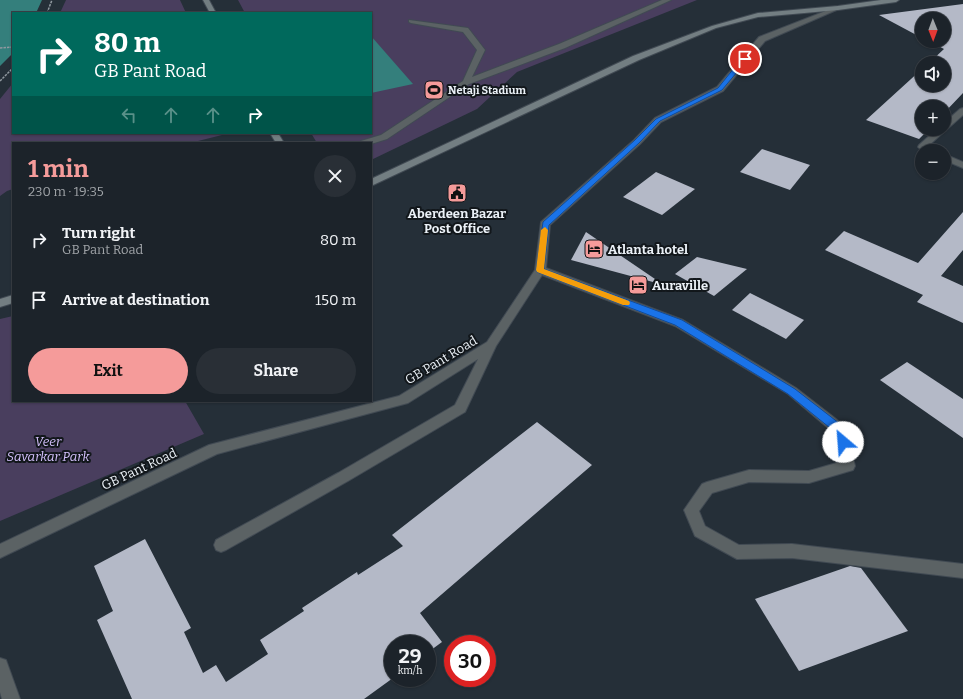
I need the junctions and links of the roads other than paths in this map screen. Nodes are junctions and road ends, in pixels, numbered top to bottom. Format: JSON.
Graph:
{"nodes":[{"id":1,"x":206,"y":0,"type":"edge"},
{"id":2,"x":668,"y":0,"type":"edge"},
{"id":3,"x":896,"y":0,"type":"edge"},
{"id":4,"x":869,"y":1,"type":"edge"},
{"id":5,"x":838,"y":8,"type":"junction"},
{"id":6,"x":212,"y":12,"type":"edge"},
{"id":7,"x":410,"y":21,"type":"dead end"},
{"id":8,"x":466,"y":82,"type":"junction"},
{"id":9,"x":963,"y":111,"type":"edge"},
{"id":10,"x":951,"y":121,"type":"edge"},
{"id":11,"x":934,"y":136,"type":"edge"},
{"id":12,"x":367,"y":142,"type":"edge"},
{"id":13,"x":925,"y":144,"type":"edge"},
{"id":14,"x":951,"y":160,"type":"edge"},
{"id":15,"x":963,"y":165,"type":"edge"},
{"id":16,"x":372,"y":183,"type":"edge"},
{"id":17,"x":540,"y":270,"type":"junction"},
{"id":18,"x":12,"y":299,"type":"edge"},
{"id":19,"x":0,"y":303,"type":"edge"},
{"id":20,"x":491,"y":345,"type":"junction"},
{"id":21,"x":221,"y":545,"type":"dead end"},
{"id":22,"x":0,"y":551,"type":"edge"},
{"id":23,"x":963,"y":571,"type":"edge"},
{"id":24,"x":0,"y":666,"type":"edge"},
{"id":25,"x":11,"y":699,"type":"edge"}],
"edges":[{"from":1,"to":6,"type":"main road"},
{"from":2,"to":8,"type":"street"},
{"from":3,"to":4,"type":"main road"},
{"from":4,"to":5,"type":"main road"},
{"from":5,"to":16,"type":"main road"},
{"from":5,"to":17,"type":"street","name":"GB Pant Road"},
{"from":7,"to":8,"type":"street"},
{"from":8,"to":12,"type":"street"},
{"from":9,"to":10,"type":"street"},
{"from":11,"to":13,"type":"street"},
{"from":14,"to":15,"type":"street"},
{"from":17,"to":20,"type":"street","name":"GB Pant Road"},
{"from":17,"to":23,"type":"street"},
{"from":18,"to":19,"type":"main road"},
{"from":20,"to":21,"type":"street"},
{"from":20,"to":22,"type":"street","name":"GB Pant Road"},
{"from":24,"to":25,"type":"street"}]}
